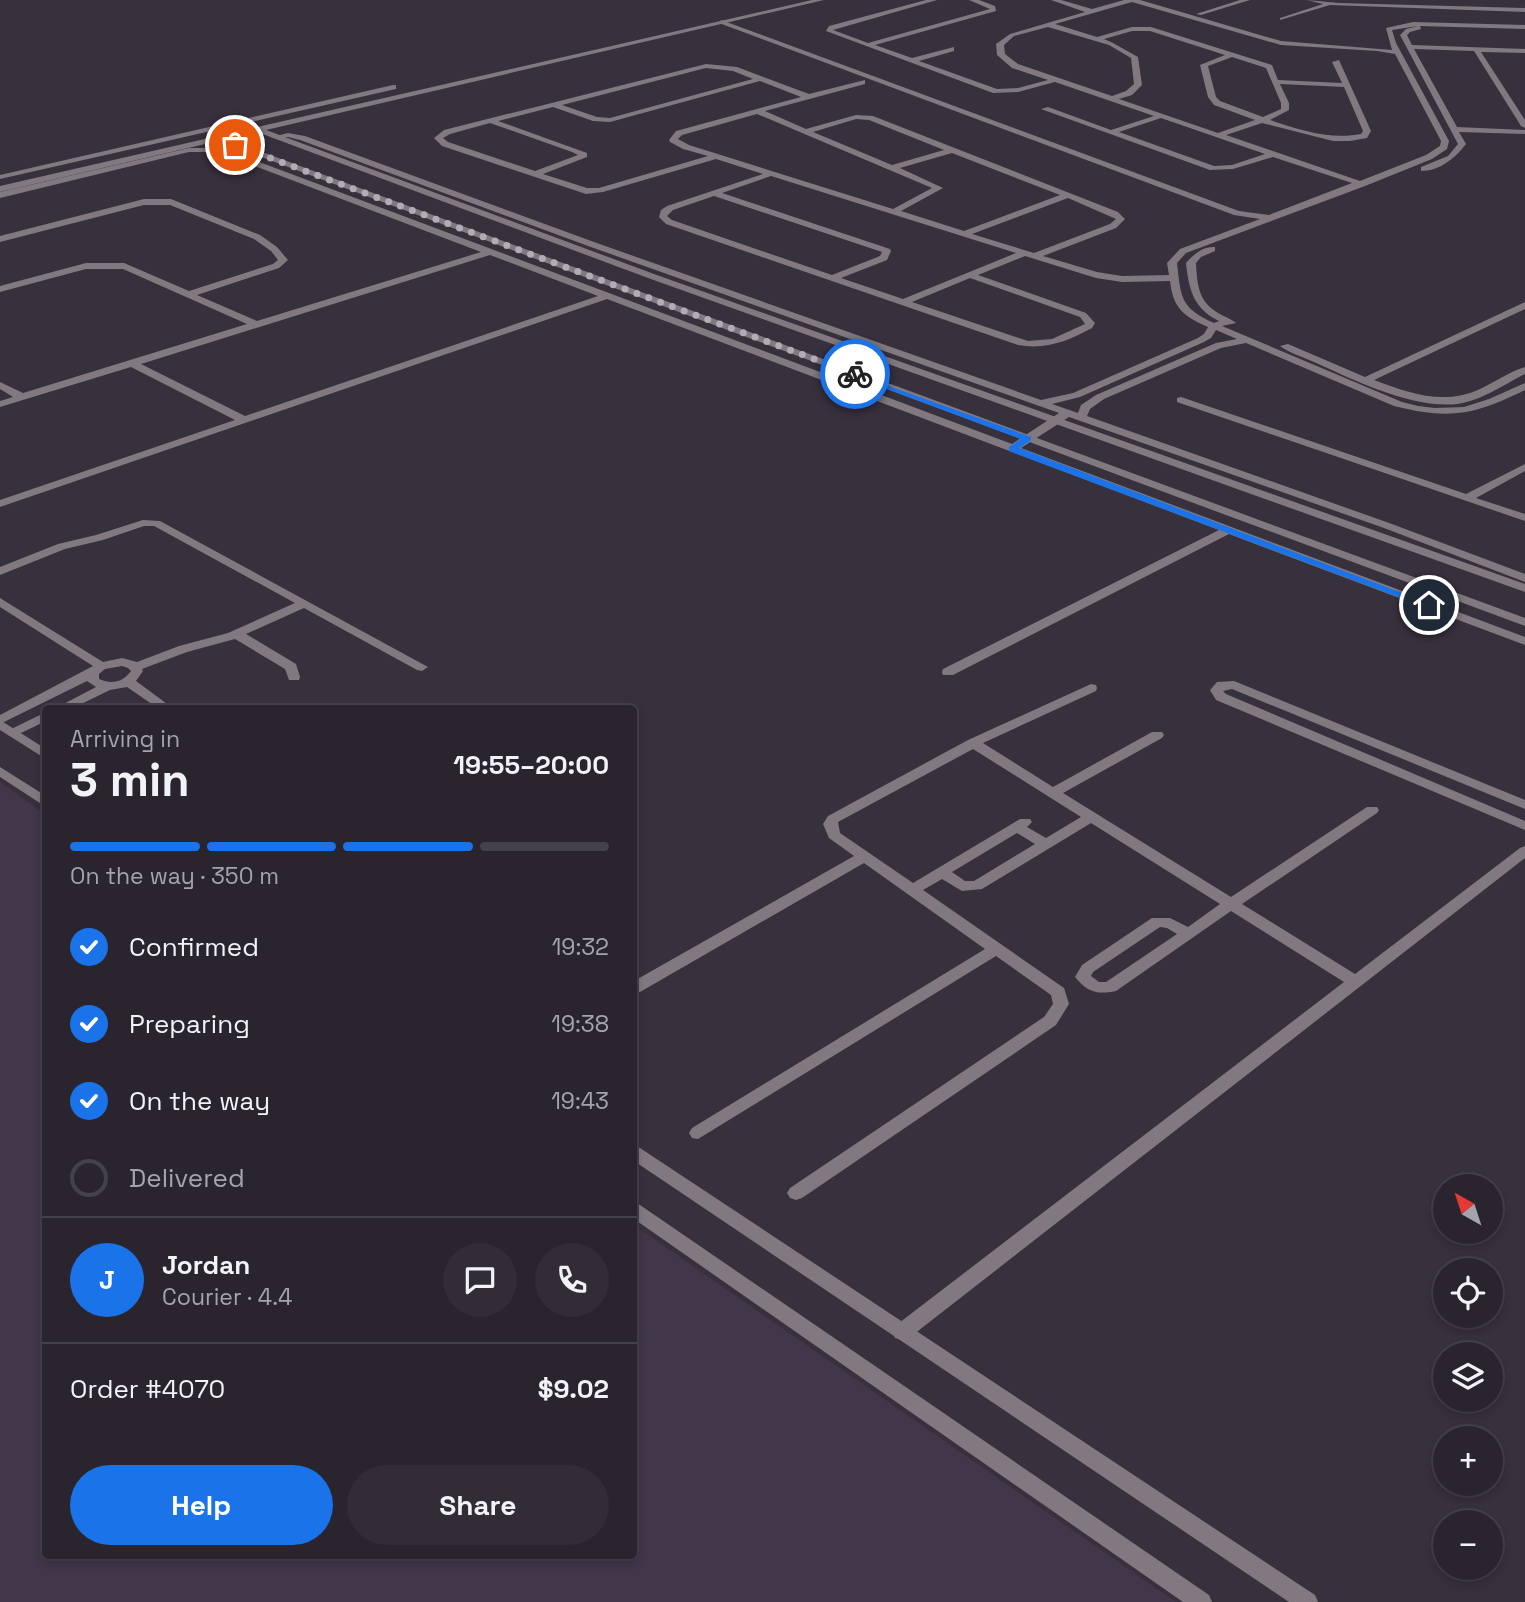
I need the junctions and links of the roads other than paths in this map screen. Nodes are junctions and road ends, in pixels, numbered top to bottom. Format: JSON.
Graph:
{"nodes":[{"id":1,"x":780,"y":0,"type":"edge"},
{"id":2,"x":821,"y":0,"type":"edge"},
{"id":3,"x":934,"y":0,"type":"edge"},
{"id":4,"x":972,"y":0,"type":"edge"},
{"id":5,"x":1054,"y":0,"type":"edge"},
{"id":6,"x":1132,"y":0,"type":"edge"},
{"id":7,"x":1152,"y":0,"type":"edge"},
{"id":8,"x":1230,"y":0,"type":"edge"},
{"id":9,"x":1310,"y":0,"type":"edge"},
{"id":10,"x":1243,"y":1,"type":"edge"},
{"id":11,"x":1367,"y":3,"type":"edge"},
{"id":12,"x":1330,"y":4,"type":"junction"},
{"id":13,"x":1172,"y":6,"type":"junction"},
{"id":14,"x":1163,"y":9,"type":"junction"},
{"id":15,"x":1525,"y":10,"type":"edge"},
{"id":16,"x":1091,"y":12,"type":"junction"},
{"id":17,"x":1199,"y":14,"type":"junction"},
{"id":18,"x":1282,"y":19,"type":"dead end"},
{"id":19,"x":721,"y":22,"type":"junction"},
{"id":20,"x":1048,"y":24,"type":"junction"},
{"id":21,"x":711,"y":25,"type":"junction"},
{"id":22,"x":1509,"y":29,"type":"junction"},
{"id":23,"x":1525,"y":29,"type":"edge"},
{"id":24,"x":1098,"y":39,"type":"junction"},
{"id":25,"x":602,"y":40,"type":"dead end"},
{"id":26,"x":1392,"y":43,"type":"junction"},
{"id":27,"x":867,"y":45,"type":"junction"},
{"id":28,"x":1410,"y":47,"type":"junction"},
{"id":29,"x":951,"y":49,"type":"dead end"},
{"id":30,"x":1476,"y":49,"type":"junction"},
{"id":31,"x":1521,"y":51,"type":"edge"},
{"id":32,"x":1398,"y":53,"type":"junction"},
{"id":33,"x":1234,"y":54,"type":"junction"},
{"id":34,"x":910,"y":61,"type":"junction"},
{"id":35,"x":1525,"y":61,"type":"edge"},
{"id":36,"x":1336,"y":62,"type":"dead end"},
{"id":37,"x":761,"y":79,"type":"junction"},
{"id":38,"x":431,"y":80,"type":"dead end"},
{"id":39,"x":1054,"y":80,"type":"junction"},
{"id":40,"x":862,"y":82,"type":"junction"},
{"id":41,"x":1277,"y":82,"type":"junction"},
{"id":42,"x":407,"y":84,"type":"dead end"},
{"id":43,"x":445,"y":85,"type":"junction"},
{"id":44,"x":1346,"y":85,"type":"junction"},
{"id":45,"x":397,"y":86,"type":"junction"},
{"id":46,"x":411,"y":93,"type":"junction"},
{"id":47,"x":809,"y":97,"type":"junction"},
{"id":48,"x":1112,"y":99,"type":"junction"},
{"id":49,"x":1423,"y":99,"type":"junction"},
{"id":50,"x":1439,"y":99,"type":"junction"},
{"id":51,"x":554,"y":104,"type":"junction"},
{"id":52,"x":1045,"y":109,"type":"dead end"},
{"id":53,"x":758,"y":111,"type":"junction"},
{"id":54,"x":1161,"y":116,"type":"junction"},
{"id":55,"x":1265,"y":119,"type":"junction"},
{"id":56,"x":489,"y":121,"type":"junction"},
{"id":57,"x":1525,"y":125,"type":"edge"},
{"id":58,"x":255,"y":129,"type":"junction"},
{"id":59,"x":1455,"y":129,"type":"junction"},
{"id":60,"x":806,"y":131,"type":"junction"},
{"id":61,"x":1112,"y":132,"type":"junction"},
{"id":62,"x":1525,"y":132,"type":"edge"},
{"id":63,"x":1219,"y":135,"type":"junction"},
{"id":64,"x":276,"y":137,"type":"junction"},
{"id":65,"x":216,"y":138,"type":"junction"},
{"id":66,"x":235,"y":145,"type":"junction"},
{"id":67,"x":219,"y":150,"type":"junction"},
{"id":68,"x":953,"y":150,"type":"junction"},
{"id":69,"x":1273,"y":154,"type":"junction"},
{"id":70,"x":715,"y":157,"type":"junction"},
{"id":71,"x":895,"y":167,"type":"junction"},
{"id":72,"x":536,"y":174,"type":"junction"},
{"id":73,"x":770,"y":174,"type":"junction"},
{"id":74,"x":0,"y":177,"type":"edge"},
{"id":75,"x":1361,"y":183,"type":"junction"},
{"id":76,"x":0,"y":188,"type":"edge"},
{"id":77,"x":1373,"y":188,"type":"junction"},
{"id":78,"x":713,"y":193,"type":"junction"},
{"id":79,"x":0,"y":195,"type":"edge"},
{"id":80,"x":1069,"y":195,"type":"junction"},
{"id":81,"x":894,"y":212,"type":"junction"},
{"id":82,"x":1272,"y":217,"type":"junction"},
{"id":83,"x":1239,"y":230,"type":"junction"},
{"id":84,"x":963,"y":234,"type":"junction"},
{"id":85,"x":0,"y":239,"type":"edge"},
{"id":86,"x":490,"y":252,"type":"junction"},
{"id":87,"x":1029,"y":255,"type":"junction"},
{"id":88,"x":970,"y":275,"type":"junction"},
{"id":89,"x":833,"y":278,"type":"junction"},
{"id":90,"x":1172,"y":278,"type":"junction"},
{"id":91,"x":0,"y":289,"type":"edge"},
{"id":92,"x":190,"y":294,"type":"junction"},
{"id":93,"x":606,"y":296,"type":"junction"},
{"id":94,"x":904,"y":302,"type":"junction"},
{"id":95,"x":1525,"y":305,"type":"edge"},
{"id":96,"x":1230,"y":323,"type":"junction"},
{"id":97,"x":255,"y":324,"type":"junction"},
{"id":98,"x":1213,"y":326,"type":"junction"},
{"id":99,"x":1259,"y":336,"type":"junction"},
{"id":100,"x":1248,"y":341,"type":"junction"},
{"id":101,"x":130,"y":362,"type":"junction"},
{"id":102,"x":1525,"y":370,"type":"edge"},
{"id":103,"x":1368,"y":379,"type":"junction"},
{"id":104,"x":0,"y":385,"type":"edge"},
{"id":105,"x":1525,"y":386,"type":"edge"},
{"id":106,"x":22,"y":397,"type":"junction"},
{"id":107,"x":1181,"y":400,"type":"dead end"},
{"id":108,"x":1041,"y":402,"type":"junction"},
{"id":109,"x":0,"y":404,"type":"edge"},
{"id":110,"x":1029,"y":410,"type":"junction"},
{"id":111,"x":1068,"y":412,"type":"junction"},
{"id":112,"x":1081,"y":417,"type":"junction"},
{"id":113,"x":1057,"y":419,"type":"junction"},
{"id":114,"x":244,"y":420,"type":"junction"},
{"id":115,"x":1028,"y":439,"type":"junction"},
{"id":116,"x":1013,"y":449,"type":"junction"},
{"id":117,"x":1525,"y":467,"type":"edge"},
{"id":118,"x":1467,"y":498,"type":"junction"},
{"id":119,"x":0,"y":504,"type":"edge"},
{"id":120,"x":1525,"y":518,"type":"edge"},
{"id":121,"x":1228,"y":530,"type":"junction"},
{"id":122,"x":0,"y":571,"type":"edge"},
{"id":123,"x":1525,"y":578,"type":"edge"},
{"id":124,"x":1525,"y":588,"type":"edge"},
{"id":125,"x":0,"y":602,"type":"edge"},
{"id":126,"x":305,"y":603,"type":"junction"},
{"id":127,"x":1525,"y":622,"type":"edge"},
{"id":128,"x":236,"y":634,"type":"junction"},
{"id":129,"x":1525,"y":641,"type":"edge"},
{"id":130,"x":136,"y":667,"type":"junction"},
{"id":131,"x":422,"y":667,"type":"dead end"},
{"id":132,"x":97,"y":670,"type":"junction"},
{"id":133,"x":948,"y":671,"type":"dead end"},
{"id":134,"x":294,"y":677,"type":"dead end"},
{"id":135,"x":128,"y":682,"type":"junction"},
{"id":136,"x":107,"y":687,"type":"junction"},
{"id":137,"x":1090,"y":688,"type":"dead end"},
{"id":138,"x":69,"y":705,"type":"edge"},
{"id":139,"x":162,"y":705,"type":"edge"},
{"id":140,"x":42,"y":717,"type":"edge"},
{"id":141,"x":4,"y":725,"type":"edge"},
{"id":142,"x":1157,"y":735,"type":"dead end"},
{"id":143,"x":973,"y":743,"type":"junction"},
{"id":144,"x":42,"y":752,"type":"edge"},
{"id":145,"x":1414,"y":759,"type":"junction"},
{"id":146,"x":0,"y":771,"type":"edge"},
{"id":147,"x":1400,"y":773,"type":"junction"},
{"id":148,"x":1053,"y":793,"type":"junction"},
{"id":149,"x":42,"y":800,"type":"edge"},
{"id":150,"x":1525,"y":805,"type":"edge"},
{"id":151,"x":1373,"y":810,"type":"dead end"},
{"id":152,"x":1090,"y":817,"type":"junction"},
{"id":153,"x":1525,"y":826,"type":"edge"},
{"id":154,"x":1044,"y":843,"type":"junction"},
{"id":155,"x":1525,"y":851,"type":"edge"},
{"id":156,"x":863,"y":857,"type":"junction"},
{"id":157,"x":942,"y":872,"type":"junction"},
{"id":158,"x":912,"y":890,"type":"junction"},
{"id":159,"x":1229,"y":904,"type":"junction"},
{"id":160,"x":1187,"y":933,"type":"junction"},
{"id":161,"x":996,"y":949,"type":"junction"},
{"id":162,"x":1355,"y":982,"type":"junction"},
{"id":163,"x":637,"y":986,"type":"edge"},
{"id":164,"x":698,"y":1133,"type":"dead end"},
{"id":165,"x":637,"y":1155,"type":"edge"},
{"id":166,"x":796,"y":1193,"type":"dead end"},
{"id":167,"x":637,"y":1212,"type":"edge"},
{"id":168,"x":902,"y":1332,"type":"junction"},
{"id":169,"x":1201,"y":1602,"type":"edge"},
{"id":170,"x":1307,"y":1602,"type":"edge"}],
"edges":[{"from":1,"to":25,"type":"street"},
{"from":2,"to":19,"type":"street"},
{"from":3,"to":27,"type":"street"},
{"from":4,"to":27,"type":"street"},
{"from":5,"to":16,"type":"street"},
{"from":6,"to":14,"type":"street"},
{"from":6,"to":16,"type":"street"},
{"from":7,"to":13,"type":"street"},
{"from":8,"to":10,"type":"street"},
{"from":9,"to":12,"type":"street"},
{"from":10,"to":17,"type":"street"},
{"from":11,"to":12,"type":"street"},
{"from":11,"to":15,"type":"street"},
{"from":12,"to":18,"type":"street"},
{"from":13,"to":14,"type":"street"},
{"from":13,"to":17,"type":"street"},
{"from":14,"to":32,"type":"street"},
{"from":16,"to":20,"type":"street"},
{"from":17,"to":26,"type":"street"},
{"from":19,"to":21,"type":"street"},
{"from":19,"to":82,"type":"street"},
{"from":20,"to":24,"type":"street"},
{"from":20,"to":39,"type":"street"},
{"from":21,"to":40,"type":"street"},
{"from":21,"to":43,"type":"street"},
{"from":22,"to":23,"type":"street"},
{"from":22,"to":26,"type":"street"},
{"from":22,"to":28,"type":"street"},
{"from":24,"to":33,"type":"street"},
{"from":24,"to":48,"type":"street"},
{"from":26,"to":32,"type":"street"},
{"from":27,"to":34,"type":"street"},
{"from":28,"to":30,"type":"street"},
{"from":28,"to":50,"type":"street"},
{"from":29,"to":34,"type":"street"},
{"from":30,"to":31,"type":"street"},
{"from":30,"to":57,"type":"street"},
{"from":31,"to":35,"type":"street"},
{"from":32,"to":49,"type":"street"},
{"from":33,"to":41,"type":"street"},
{"from":33,"to":55,"type":"street"},
{"from":34,"to":39,"type":"street"},
{"from":36,"to":44,"type":"street"},
{"from":37,"to":47,"type":"street"},
{"from":37,"to":51,"type":"street"},
{"from":37,"to":51,"type":"street"},
{"from":38,"to":43,"type":"street"},
{"from":39,"to":48,"type":"street"},
{"from":40,"to":47,"type":"street"},
{"from":40,"to":83,"type":"street"},
{"from":41,"to":44,"type":"street"},
{"from":41,"to":55,"type":"street"},
{"from":42,"to":45,"type":"street"},
{"from":43,"to":46,"type":"street"},
{"from":44,"to":55,"type":"street"},
{"from":45,"to":46,"type":"street"},
{"from":45,"to":74,"type":"street"},
{"from":46,"to":58,"type":"street"},
{"from":47,"to":53,"type":"street"},
{"from":48,"to":54,"type":"street"},
{"from":49,"to":50,"type":"street"},
{"from":49,"to":75,"type":"street"},
{"from":50,"to":59,"type":"street"},
{"from":51,"to":56,"type":"street"},
{"from":52,"to":61,"type":"street"},
{"from":53,"to":60,"type":"street"},
{"from":53,"to":70,"type":"street"},
{"from":54,"to":61,"type":"street"},
{"from":54,"to":63,"type":"street"},
{"from":55,"to":63,"type":"street"},
{"from":56,"to":72,"type":"street"},
{"from":56,"to":72,"type":"street"},
{"from":58,"to":64,"type":"street"},
{"from":58,"to":65,"type":"street"},
{"from":59,"to":62,"type":"street"},
{"from":59,"to":77,"type":"street"},
{"from":60,"to":68,"type":"street"},
{"from":60,"to":71,"type":"street"},
{"from":61,"to":69,"type":"street"},
{"from":63,"to":69,"type":"street"},
{"from":64,"to":108,"type":"street"},
{"from":64,"to":110,"type":"street"},
{"from":65,"to":66,"type":"street"},
{"from":65,"to":76,"type":"street"},
{"from":66,"to":67,"type":"street"},
{"from":66,"to":115,"type":"street"},
{"from":67,"to":79,"type":"street"},
{"from":67,"to":86,"type":"street"},
{"from":68,"to":71,"type":"street"},
{"from":68,"to":80,"type":"street"},
{"from":69,"to":75,"type":"street"},
{"from":70,"to":72,"type":"street"},
{"from":70,"to":73,"type":"street"},
{"from":71,"to":81,"type":"street"},
{"from":73,"to":78,"type":"street"},
{"from":73,"to":81,"type":"street"},
{"from":75,"to":77,"type":"street"},
{"from":75,"to":82,"type":"street"},
{"from":77,"to":96,"type":"street"},
{"from":78,"to":89,"type":"street"},
{"from":78,"to":89,"type":"street"},
{"from":80,"to":84,"type":"street"},
{"from":80,"to":87,"type":"street"},
{"from":81,"to":84,"type":"street"},
{"from":82,"to":83,"type":"street"},
{"from":83,"to":90,"type":"street"},
{"from":84,"to":87,"type":"street"},
{"from":85,"to":92,"type":"street"},
{"from":86,"to":93,"type":"street"},
{"from":86,"to":97,"type":"street"},
{"from":87,"to":88,"type":"street"},
{"from":87,"to":90,"type":"street"},
{"from":88,"to":94,"type":"street"},
{"from":88,"to":94,"type":"street"},
{"from":89,"to":94,"type":"street"},
{"from":90,"to":98,"type":"street"},
{"from":91,"to":92,"type":"street"},
{"from":92,"to":97,"type":"street"},
{"from":93,"to":114,"type":"street"},
{"from":93,"to":116,"type":"street"},
{"from":95,"to":103,"type":"street"},
{"from":96,"to":98,"type":"street"},
{"from":96,"to":99,"type":"street"},
{"from":97,"to":101,"type":"street"},
{"from":98,"to":100,"type":"street"},
{"from":98,"to":108,"type":"street"},
{"from":99,"to":100,"type":"street"},
{"from":99,"to":103,"type":"street"},
{"from":100,"to":105,"type":"street"},
{"from":100,"to":112,"type":"street"},
{"from":101,"to":106,"type":"street"},
{"from":101,"to":114,"type":"street"},
{"from":102,"to":103,"type":"street"},
{"from":104,"to":106,"type":"street"},
{"from":106,"to":109,"type":"street"},
{"from":107,"to":118,"type":"street"},
{"from":108,"to":110,"type":"street"},
{"from":108,"to":111,"type":"street"},
{"from":110,"to":113,"type":"street"},
{"from":111,"to":112,"type":"street"},
{"from":111,"to":113,"type":"street"},
{"from":112,"to":123,"type":"street"},
{"from":113,"to":115,"type":"street"},
{"from":113,"to":124,"type":"street"},
{"from":114,"to":119,"type":"street"},
{"from":115,"to":116,"type":"street"},
{"from":115,"to":127,"type":"street"},
{"from":116,"to":121,"type":"street"},
{"from":117,"to":118,"type":"street"},
{"from":118,"to":120,"type":"street"},
{"from":121,"to":129,"type":"street"},
{"from":121,"to":133,"type":"street"},
{"from":122,"to":126,"type":"street"},
{"from":125,"to":132,"type":"street"},
{"from":126,"to":128,"type":"street"},
{"from":126,"to":131,"type":"street"},
{"from":128,"to":130,"type":"street"},
{"from":128,"to":134,"type":"street"},
{"from":130,"to":132,"type":"street"},
{"from":130,"to":135,"type":"street"},
{"from":132,"to":136,"type":"street"},
{"from":132,"to":141,"type":"street"},
{"from":135,"to":136,"type":"street"},
{"from":135,"to":139,"type":"street"},
{"from":136,"to":138,"type":"street"},
{"from":137,"to":143,"type":"street"},
{"from":140,"to":141,"type":"street"},
{"from":141,"to":144,"type":"street"},
{"from":142,"to":148,"type":"street"},
{"from":143,"to":148,"type":"street"},
{"from":143,"to":156,"type":"street"},
{"from":145,"to":147,"type":"street"},
{"from":145,"to":147,"type":"street"},
{"from":145,"to":150,"type":"street"},
{"from":146,"to":149,"type":"street"},
{"from":147,"to":153,"type":"street"},
{"from":148,"to":152,"type":"street"},
{"from":151,"to":159,"type":"street"},
{"from":152,"to":154,"type":"street"},
{"from":152,"to":159,"type":"street"},
{"from":154,"to":157,"type":"street"},
{"from":154,"to":157,"type":"street"},
{"from":155,"to":162,"type":"street"},
{"from":156,"to":158,"type":"street"},
{"from":156,"to":163,"type":"street"},
{"from":157,"to":158,"type":"street"},
{"from":158,"to":161,"type":"street"},
{"from":159,"to":160,"type":"street"},
{"from":159,"to":162,"type":"street"},
{"from":160,"to":160,"type":"street"},
{"from":161,"to":164,"type":"street"},
{"from":161,"to":166,"type":"street"},
{"from":162,"to":168,"type":"street"},
{"from":165,"to":168,"type":"street"},
{"from":167,"to":169,"type":"street"},
{"from":168,"to":170,"type":"street"}]}
